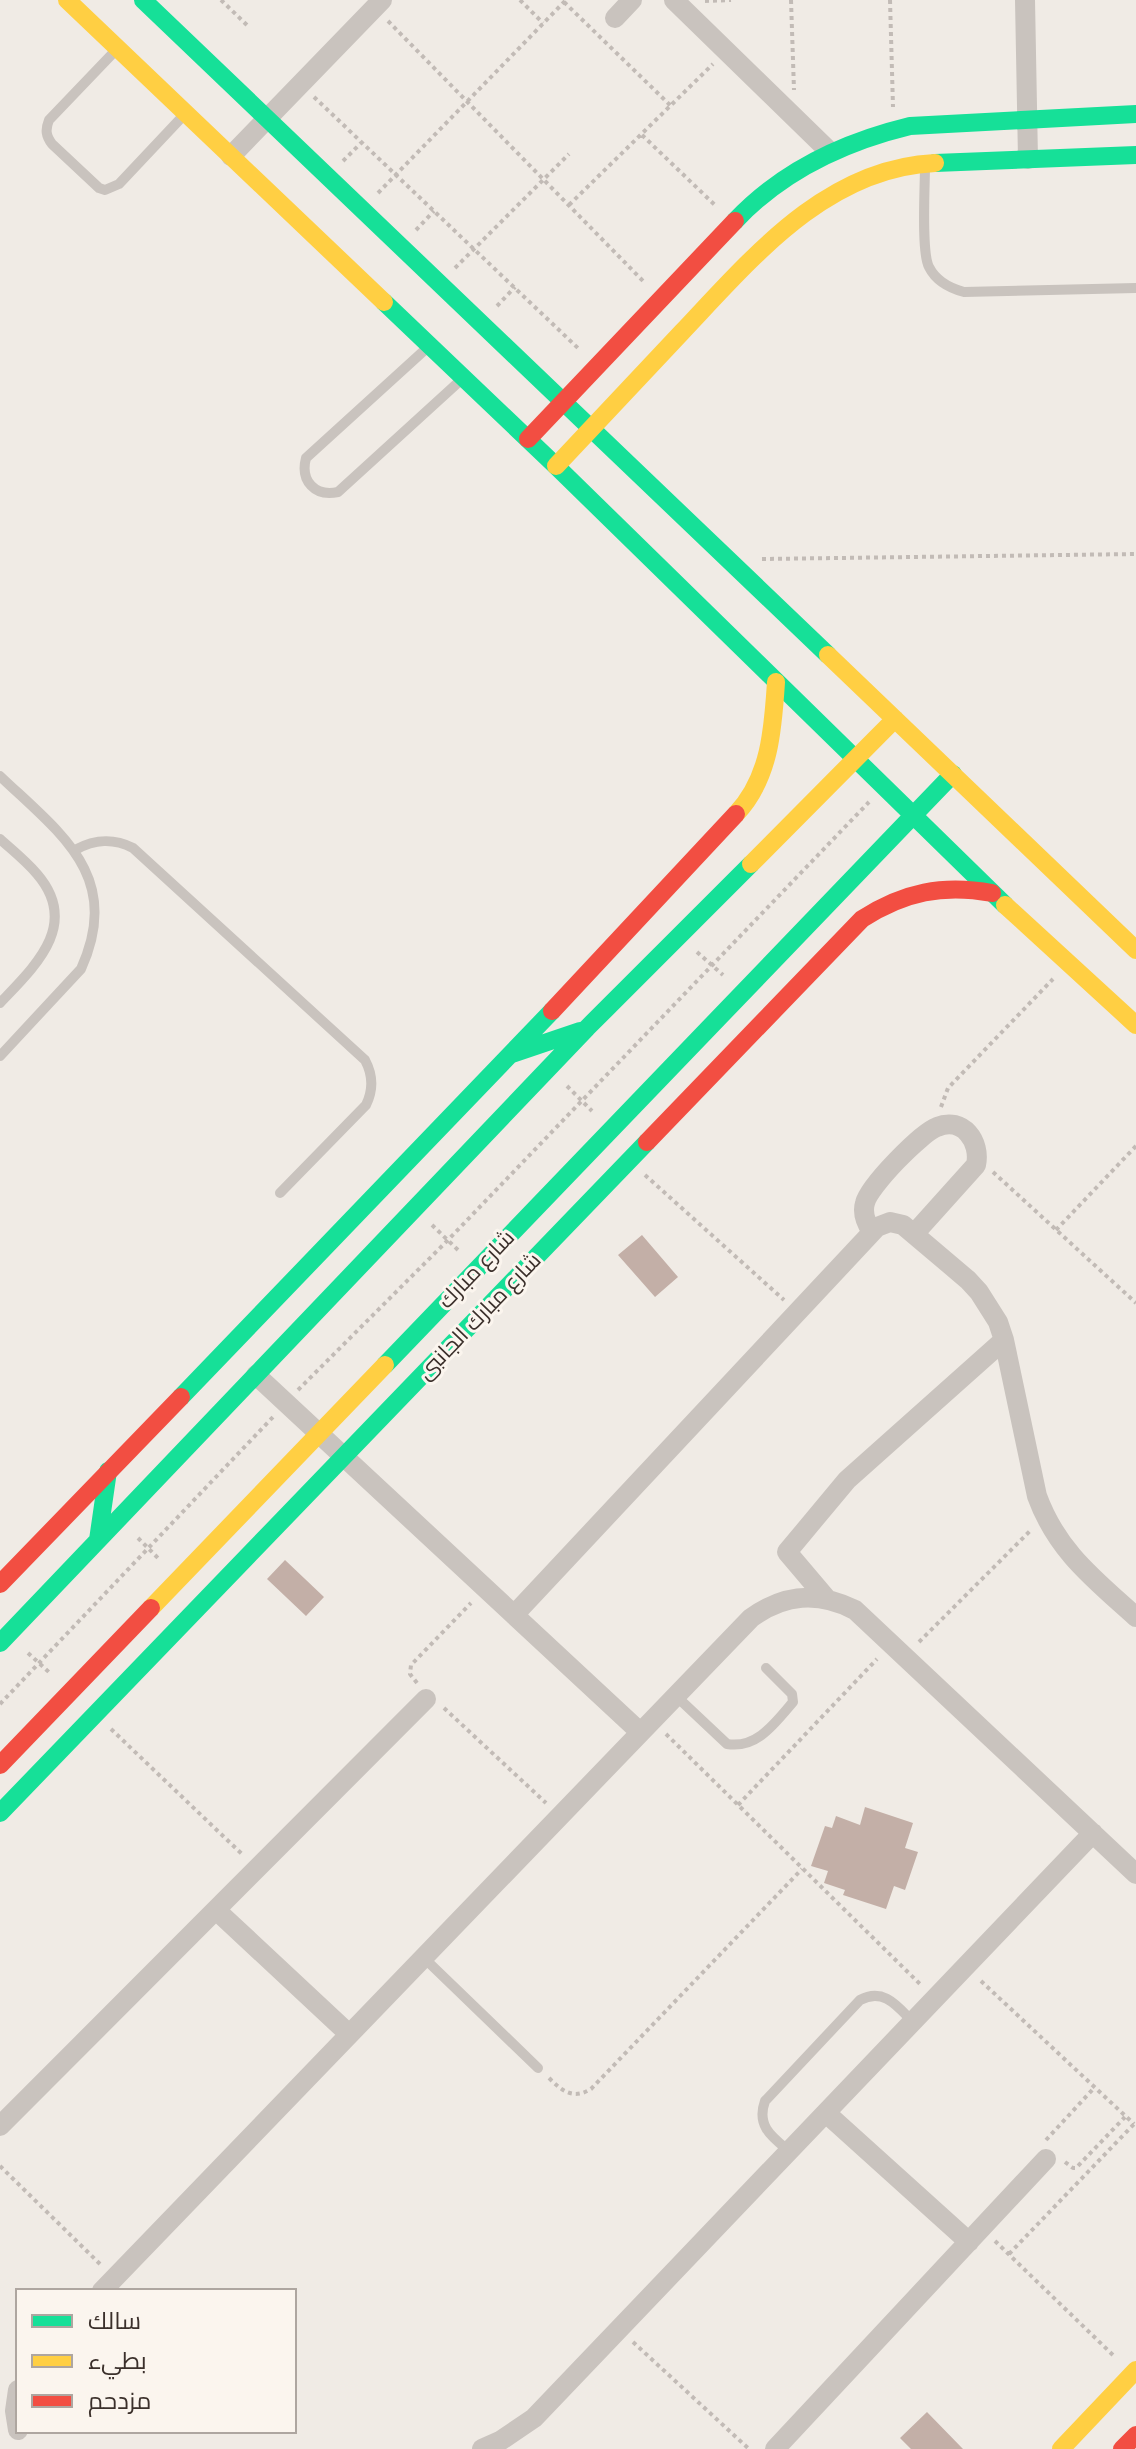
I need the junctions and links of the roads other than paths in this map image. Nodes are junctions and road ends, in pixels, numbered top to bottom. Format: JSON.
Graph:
{"nodes":[{"id":1,"x":67,"y":0,"type":"edge"},
{"id":2,"x":143,"y":0,"type":"edge"},
{"id":3,"x":632,"y":0,"type":"edge"},
{"id":4,"x":674,"y":0,"type":"edge"},
{"id":5,"x":1025,"y":0,"type":"edge"},
{"id":6,"x":378,"y":4,"type":"edge"},
{"id":7,"x":615,"y":18,"type":"dead end"},
{"id":8,"x":118,"y":48,"type":"junction"},
{"id":9,"x":186,"y":113,"type":"junction"},
{"id":10,"x":1136,"y":114,"type":"edge"},
{"id":11,"x":267,"y":119,"type":"junction"},
{"id":12,"x":1027,"y":120,"type":"junction"},
{"id":13,"x":830,"y":152,"type":"junction"},
{"id":14,"x":1136,"y":155,"type":"edge"},
{"id":15,"x":231,"y":156,"type":"junction"},
{"id":16,"x":1028,"y":159,"type":"junction"},
{"id":17,"x":925,"y":163,"type":"junction"},
{"id":18,"x":1136,"y":288,"type":"edge"},
{"id":19,"x":430,"y":346,"type":"junction"},
{"id":20,"x":463,"y":377,"type":"junction"},
{"id":21,"x":563,"y":402,"type":"junction"},
{"id":22,"x":591,"y":429,"type":"junction"},
{"id":23,"x":528,"y":439,"type":"junction"},
{"id":24,"x":556,"y":466,"type":"junction"},
{"id":25,"x":776,"y":682,"type":"junction"},
{"id":26,"x":895,"y":719,"type":"junction"},
{"id":27,"x":857,"y":759,"type":"junction"},
{"id":28,"x":953,"y":774,"type":"junction"},
{"id":29,"x":0,"y":776,"type":"edge"},
{"id":30,"x":913,"y":816,"type":"junction"},
{"id":31,"x":0,"y":839,"type":"edge"},
{"id":32,"x":75,"y":850,"type":"junction"},
{"id":33,"x":992,"y":893,"type":"junction"},
{"id":34,"x":1136,"y":950,"type":"edge"},
{"id":35,"x":0,"y":1003,"type":"edge"},
{"id":36,"x":1136,"y":1025,"type":"edge"},
{"id":37,"x":587,"y":1028,"type":"junction"},
{"id":38,"x":512,"y":1054,"type":"junction"},
{"id":39,"x":0,"y":1056,"type":"edge"},
{"id":40,"x":280,"y":1193,"type":"dead end"},
{"id":41,"x":872,"y":1232,"type":"junction"},
{"id":42,"x":914,"y":1234,"type":"junction"},
{"id":43,"x":1004,"y":1340,"type":"junction"},
{"id":44,"x":256,"y":1375,"type":"junction"},
{"id":45,"x":318,"y":1432,"type":"junction"},
{"id":46,"x":343,"y":1457,"type":"junction"},
{"id":47,"x":108,"y":1471,"type":"junction"},
{"id":48,"x":98,"y":1540,"type":"junction"},
{"id":49,"x":0,"y":1584,"type":"edge"},
{"id":50,"x":826,"y":1598,"type":"junction"},
{"id":51,"x":514,"y":1615,"type":"junction"},
{"id":52,"x":1136,"y":1617,"type":"edge"},
{"id":53,"x":4,"y":1639,"type":"edge"},
{"id":54,"x":766,"y":1668,"type":"dead end"},
{"id":55,"x":676,"y":1696,"type":"junction"},
{"id":56,"x":430,"y":1697,"type":"road end"},
{"id":57,"x":646,"y":1726,"type":"junction"},
{"id":58,"x":0,"y":1765,"type":"edge"},
{"id":59,"x":0,"y":1813,"type":"edge"},
{"id":60,"x":1093,"y":1833,"type":"junction"},
{"id":61,"x":1136,"y":1874,"type":"edge"},
{"id":62,"x":216,"y":1910,"type":"junction"},
{"id":63,"x":423,"y":1957,"type":"junction"},
{"id":64,"x":913,"y":2022,"type":"junction"},
{"id":65,"x":349,"y":2034,"type":"junction"},
{"id":66,"x":538,"y":2068,"type":"road end"},
{"id":67,"x":826,"y":2113,"type":"junction"},
{"id":68,"x":0,"y":2126,"type":"edge"},
{"id":69,"x":789,"y":2151,"type":"junction"},
{"id":70,"x":1052,"y":2154,"type":"road end"},
{"id":71,"x":975,"y":2235,"type":"junction"},
{"id":72,"x":108,"y":2285,"type":"edge"},
{"id":73,"x":1134,"y":2372,"type":"edge"},
{"id":74,"x":1136,"y":2435,"type":"edge"},
{"id":75,"x":482,"y":2449,"type":"edge"},
{"id":76,"x":775,"y":2449,"type":"edge"},
{"id":77,"x":1061,"y":2449,"type":"edge"},
{"id":78,"x":1122,"y":2449,"type":"edge"}],
"edges":[{"from":1,"to":8,"type":"main road"},
{"from":2,"to":11,"type":"main road"},
{"from":3,"to":7,"type":"street"},
{"from":4,"to":13,"type":"street"},
{"from":5,"to":12,"type":"street"},
{"from":6,"to":11,"type":"street"},
{"from":8,"to":9,"type":"main road"},
{"from":8,"to":9,"type":"lane"},
{"from":9,"to":15,"type":"main road"},
{"from":10,"to":12,"type":"main road"},
{"from":11,"to":15,"type":"street"},
{"from":11,"to":21,"type":"main road"},
{"from":12,"to":13,"type":"main road"},
{"from":12,"to":16,"type":"street"},
{"from":13,"to":21,"type":"main road"},
{"from":14,"to":16,"type":"main road"},
{"from":15,"to":19,"type":"main road"},
{"from":16,"to":17,"type":"main road"},
{"from":17,"to":18,"type":"lane"},
{"from":17,"to":22,"type":"main road"},
{"from":19,"to":20,"type":"main road"},
{"from":19,"to":20,"type":"lane"},
{"from":20,"to":23,"type":"main road"},
{"from":21,"to":22,"type":"main road"},
{"from":21,"to":23,"type":"main road"},
{"from":22,"to":24,"type":"main road"},
{"from":22,"to":26,"type":"main road"},
{"from":23,"to":24,"type":"main road"},
{"from":24,"to":25,"type":"main road"},
{"from":25,"to":27,"type":"main road"},
{"from":25,"to":38,"type":"main road"},
{"from":26,"to":27,"type":"main road"},
{"from":26,"to":28,"type":"main road"},
{"from":27,"to":30,"type":"main road"},
{"from":27,"to":37,"type":"main road"},
{"from":28,"to":30,"type":"main road","name":"شارع مبارك"},
{"from":28,"to":34,"type":"main road"},
{"from":29,"to":32,"type":"lane"},
{"from":30,"to":33,"type":"main road"},
{"from":30,"to":45,"type":"main road","name":"شارع مبارك"},
{"from":31,"to":35,"type":"lane"},
{"from":32,"to":39,"type":"lane"},
{"from":32,"to":40,"type":"lane"},
{"from":33,"to":36,"type":"main road"},
{"from":33,"to":46,"type":"main road","name":"شارع مبارك الجانبى"},
{"from":37,"to":38,"type":"main road"},
{"from":37,"to":44,"type":"main road"},
{"from":38,"to":47,"type":"main road"},
{"from":41,"to":42,"type":"street"},
{"from":41,"to":42,"type":"street"},
{"from":41,"to":51,"type":"street"},
{"from":42,"to":43,"type":"street"},
{"from":43,"to":50,"type":"street"},
{"from":43,"to":52,"type":"street"},
{"from":44,"to":45,"type":"street"},
{"from":44,"to":48,"type":"main road"},
{"from":45,"to":46,"type":"street"},
{"from":45,"to":58,"type":"main road","name":"شارع مبارك"},
{"from":46,"to":51,"type":"street"},
{"from":46,"to":59,"type":"main road","name":"شارع مبارك الجانبى"},
{"from":47,"to":48,"type":"main road"},
{"from":47,"to":49,"type":"main road"},
{"from":48,"to":53,"type":"main road"},
{"from":50,"to":55,"type":"street"},
{"from":50,"to":60,"type":"street"},
{"from":51,"to":57,"type":"street"},
{"from":54,"to":55,"type":"lane"},
{"from":55,"to":57,"type":"street"},
{"from":56,"to":62,"type":"street"},
{"from":57,"to":63,"type":"street"},
{"from":60,"to":61,"type":"street"},
{"from":60,"to":64,"type":"street"},
{"from":62,"to":65,"type":"street"},
{"from":62,"to":68,"type":"street"},
{"from":63,"to":65,"type":"street"},
{"from":63,"to":66,"type":"lane"},
{"from":64,"to":67,"type":"street"},
{"from":64,"to":69,"type":"lane"},
{"from":65,"to":72,"type":"street"},
{"from":67,"to":69,"type":"street"},
{"from":67,"to":71,"type":"street"},
{"from":69,"to":75,"type":"street"},
{"from":70,"to":71,"type":"street"},
{"from":71,"to":76,"type":"street"},
{"from":73,"to":77,"type":"main road"},
{"from":74,"to":78,"type":"main road"}]}
